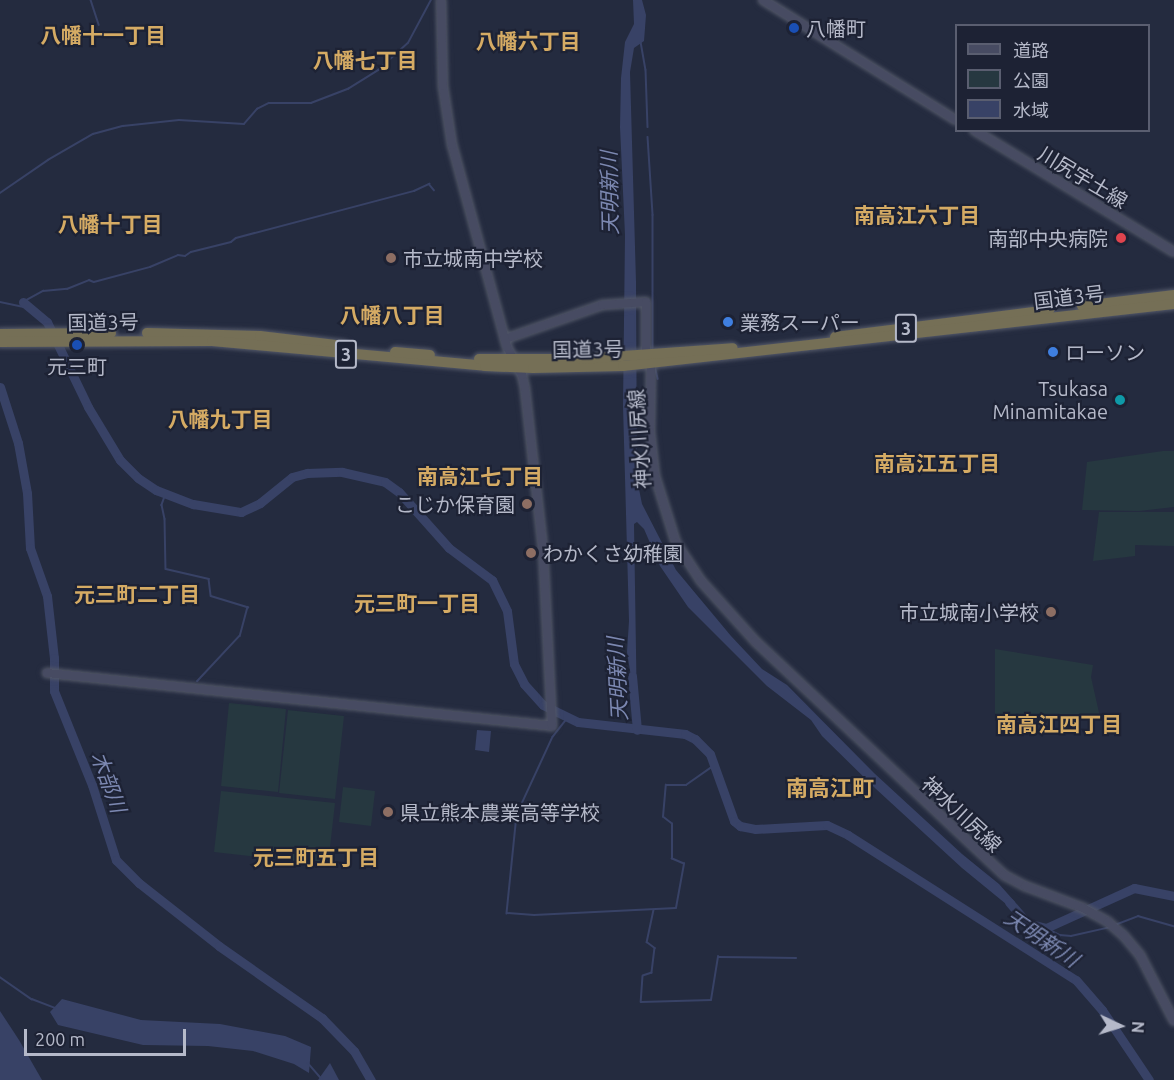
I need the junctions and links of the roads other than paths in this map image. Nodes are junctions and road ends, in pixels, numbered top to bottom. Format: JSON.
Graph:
{"nodes":[{"id":1,"x":441,"y":0,"type":"edge"},
{"id":2,"x":763,"y":0,"type":"edge"},
{"id":3,"x":955,"y":119,"type":"edge"},
{"id":4,"x":977,"y":132,"type":"edge"},
{"id":5,"x":1174,"y":252,"type":"edge"},
{"id":6,"x":1174,"y":295,"type":"edge"},
{"id":7,"x":1174,"y":304,"type":"edge"},
{"id":8,"x":0,"y":334,"type":"edge"},
{"id":9,"x":47,"y":337,"type":"junction"},
{"id":10,"x":505,"y":339,"type":"junction"},
{"id":11,"x":0,"y":342,"type":"edge"},
{"id":12,"x":643,"y":361,"type":"junction"},
{"id":13,"x":516,"y":364,"type":"junction"},
{"id":14,"x":49,"y":673,"type":"dead end"},
{"id":15,"x":1174,"y":1021,"type":"edge"}],
"edges":[{"from":1,"to":10,"type":"main road"},
{"from":2,"to":3,"type":"main road"},
{"from":4,"to":5,"type":"main road","name":"川尻宇土線"},
{"from":6,"to":12,"type":"highway","name":"国道3号","number":"3"},
{"from":7,"to":12,"type":"highway","name":"国道3号","number":"3"},
{"from":8,"to":9,"type":"highway","name":"国道3号","number":"3"},
{"from":9,"to":11,"type":"highway","name":"国道3号","number":"3"},
{"from":9,"to":13,"type":"highway","name":"国道3号","number":"3"},
{"from":10,"to":12,"type":"main road","name":"神水川尻線"},
{"from":10,"to":13,"type":"main road"},
{"from":12,"to":13,"type":"highway","name":"国道3号","number":"3"},
{"from":12,"to":15,"type":"main road","name":"神水川尻線"},
{"from":13,"to":14,"type":"main road"}]}
